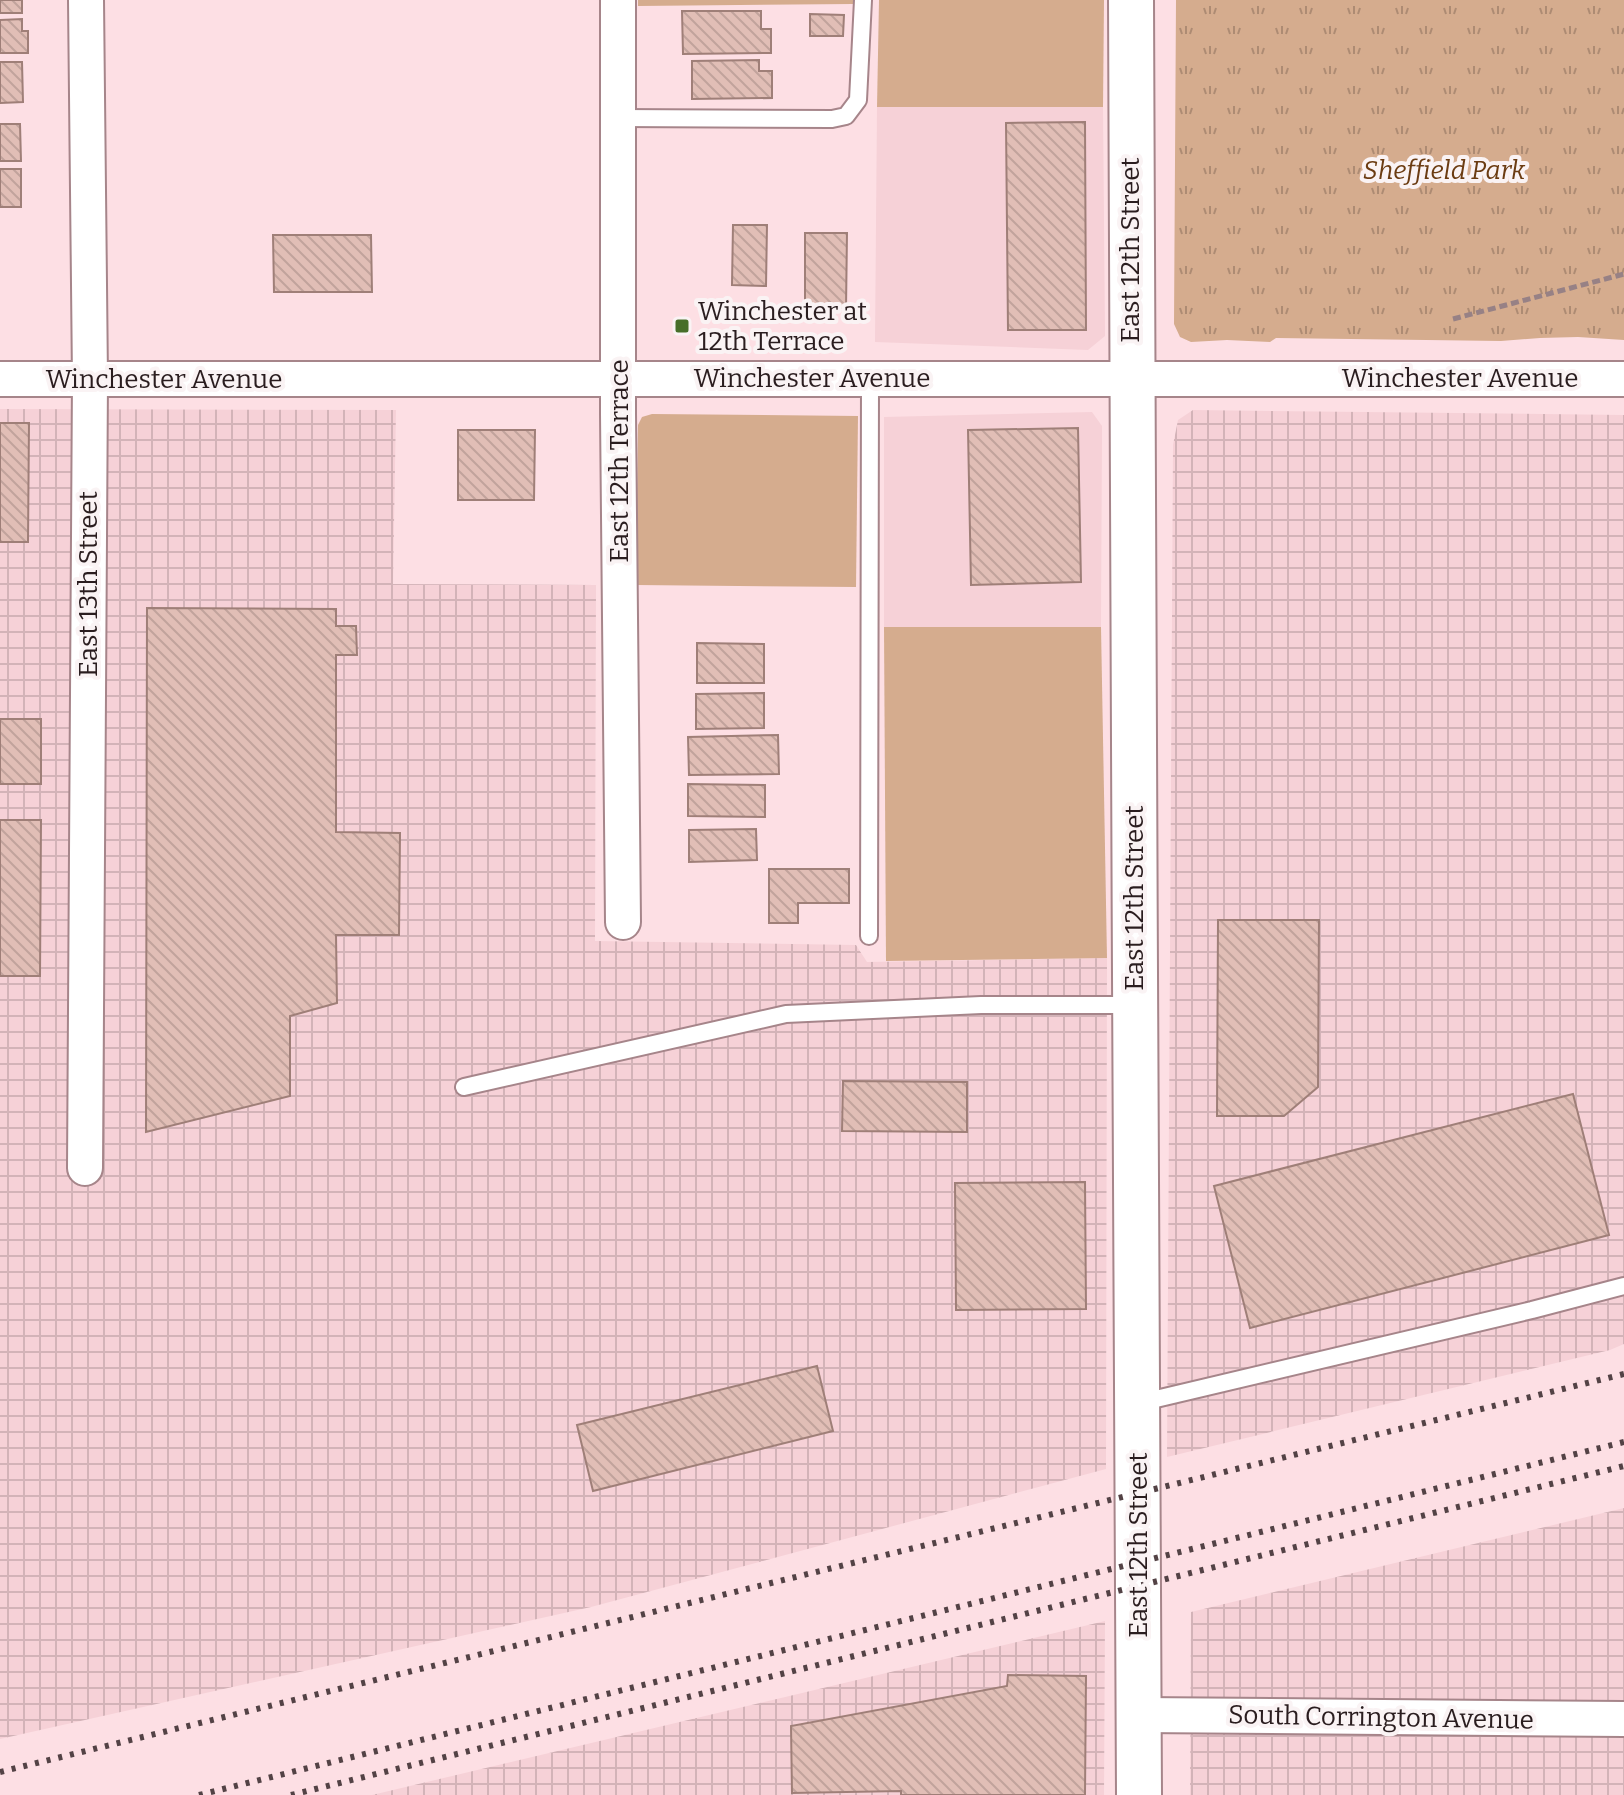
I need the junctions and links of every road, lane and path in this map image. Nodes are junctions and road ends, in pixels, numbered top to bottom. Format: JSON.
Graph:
{"nodes":[{"id":1,"x":86,"y":0,"type":"edge"},
{"id":2,"x":618,"y":0,"type":"edge"},
{"id":3,"x":863,"y":0,"type":"edge"},
{"id":4,"x":1131,"y":0,"type":"edge"},
{"id":5,"x":618,"y":118,"type":"junction"},
{"id":6,"x":1624,"y":274,"type":"edge"},
{"id":7,"x":1453,"y":319,"type":"dead end"},
{"id":8,"x":1130,"y":378,"type":"junction"},
{"id":9,"x":0,"y":379,"type":"edge"},
{"id":10,"x":90,"y":379,"type":"junction"},
{"id":11,"x":618,"y":379,"type":"junction"},
{"id":12,"x":870,"y":379,"type":"junction"},
{"id":13,"x":1624,"y":379,"type":"edge"},
{"id":14,"x":623,"y":922,"type":"dead end"},
{"id":15,"x":869,"y":936,"type":"dead end"},
{"id":16,"x":1135,"y":1005,"type":"junction"},
{"id":17,"x":464,"y":1087,"type":"dead end"},
{"id":18,"x":85,"y":1168,"type":"dead end"},
{"id":19,"x":1624,"y":1286,"type":"edge"},
{"id":20,"x":1137,"y":1404,"type":"junction"},
{"id":21,"x":1139,"y":1715,"type":"junction"},
{"id":22,"x":1624,"y":1719,"type":"edge"},
{"id":23,"x":1139,"y":1795,"type":"edge"}],
"edges":[{"from":1,"to":10,"type":"street","name":"East 13th Street"},
{"from":2,"to":5,"type":"street","name":"East 12th Terrace"},
{"from":3,"to":5,"type":"lane"},
{"from":4,"to":8,"type":"street","name":"East 12th Street"},
{"from":5,"to":11,"type":"street","name":"East 12th Terrace"},
{"from":6,"to":7,"type":"path"},
{"from":8,"to":12,"type":"street","name":"Winchester Avenue"},
{"from":8,"to":13,"type":"street","name":"Winchester Avenue"},
{"from":8,"to":16,"type":"street","name":"East 12th Street"},
{"from":9,"to":10,"type":"street","name":"Winchester Avenue"},
{"from":10,"to":11,"type":"street","name":"Winchester Avenue"},
{"from":10,"to":18,"type":"street","name":"East 13th Street"},
{"from":11,"to":12,"type":"street","name":"Winchester Avenue"},
{"from":11,"to":14,"type":"street","name":"East 12th Terrace"},
{"from":12,"to":15,"type":"lane"},
{"from":16,"to":17,"type":"lane"},
{"from":16,"to":20,"type":"street","name":"East 12th Street"},
{"from":19,"to":20,"type":"lane"},
{"from":20,"to":21,"type":"street","name":"East 12th Street"},
{"from":21,"to":22,"type":"street","name":"South Corrington Avenue"},
{"from":21,"to":23,"type":"street","name":"East 12th Street"}]}
